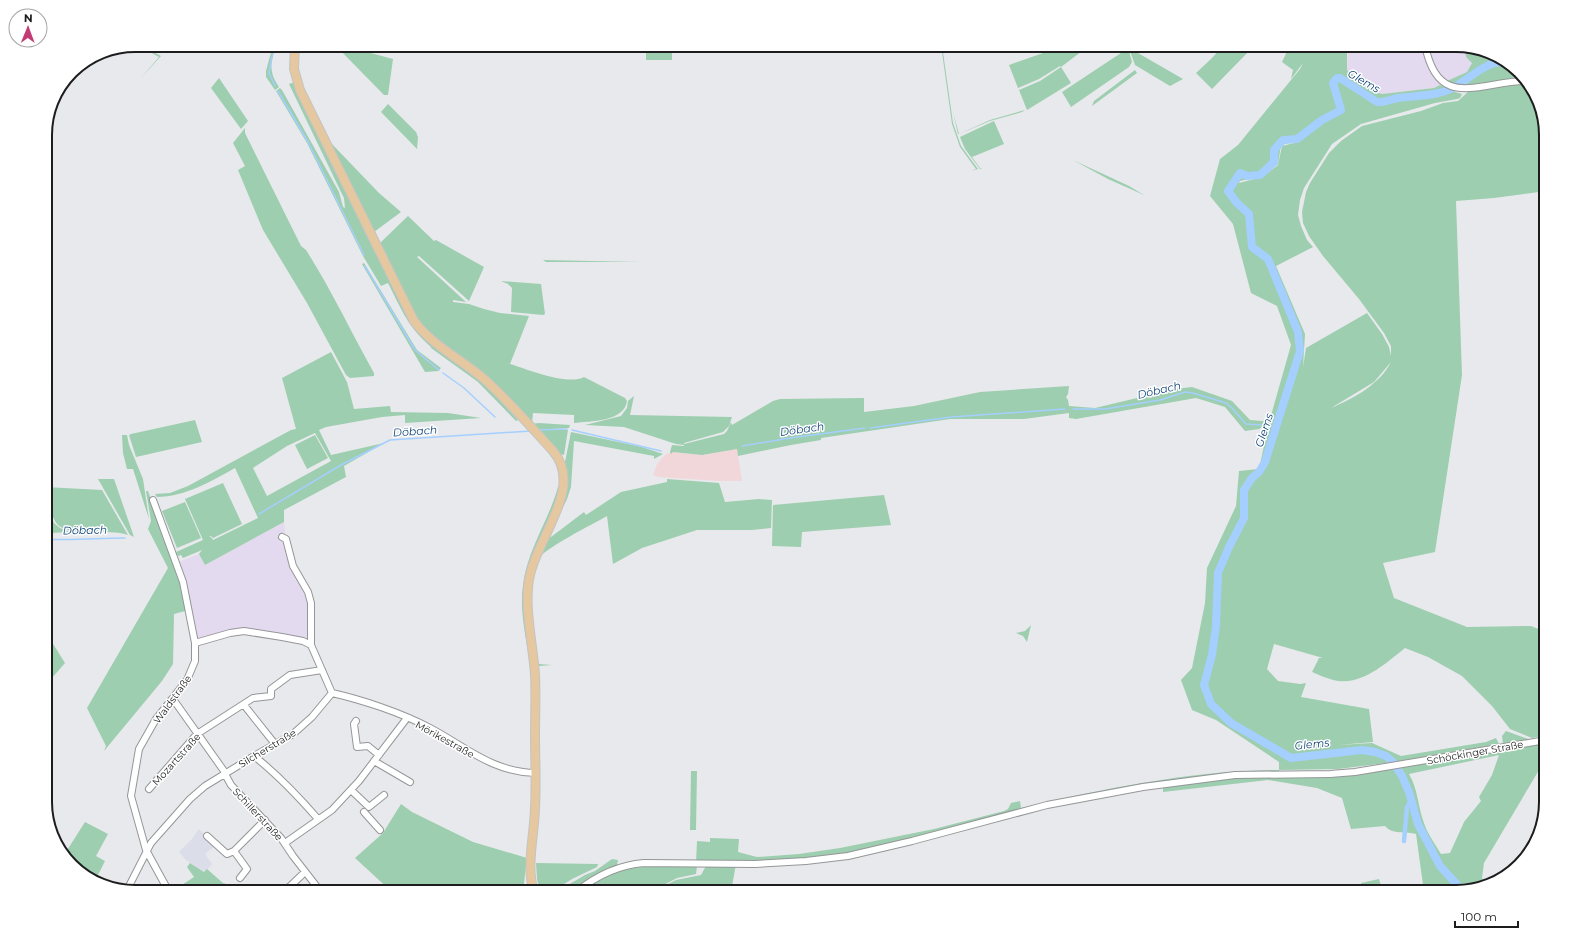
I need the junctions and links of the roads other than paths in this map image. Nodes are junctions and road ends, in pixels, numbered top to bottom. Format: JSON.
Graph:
{"nodes":[{"id":1,"x":295,"y":52,"type":"edge"},
{"id":2,"x":1427,"y":52,"type":"edge"},
{"id":3,"x":1519,"y":81,"type":"edge"},
{"id":4,"x":153,"y":500,"type":"dead end"},
{"id":5,"x":282,"y":537,"type":"dead end"},
{"id":6,"x":196,"y":643,"type":"junction"},
{"id":7,"x":311,"y":646,"type":"junction"},
{"id":8,"x":322,"y":670,"type":"junction"},
{"id":9,"x":332,"y":693,"type":"junction"},
{"id":10,"x":173,"y":699,"type":"junction"},
{"id":11,"x":244,"y":705,"type":"junction"},
{"id":12,"x":407,"y":718,"type":"junction"},
{"id":13,"x":356,"y":721,"type":"dead end"},
{"id":14,"x":197,"y":734,"type":"junction"},
{"id":15,"x":1539,"y":741,"type":"edge"},
{"id":16,"x":275,"y":744,"type":"junction"},
{"id":17,"x":379,"y":755,"type":"junction"},
{"id":18,"x":254,"y":756,"type":"junction"},
{"id":19,"x":374,"y":761,"type":"junction"},
{"id":20,"x":224,"y":772,"type":"junction"},
{"id":21,"x":536,"y":773,"type":"junction"},
{"id":22,"x":410,"y":782,"type":"dead end"},
{"id":23,"x":149,"y":789,"type":"dead end"},
{"id":24,"x":351,"y":790,"type":"junction"},
{"id":25,"x":384,"y":794,"type":"dead end"},
{"id":26,"x":369,"y":807,"type":"junction"},
{"id":27,"x":318,"y":819,"type":"junction"},
{"id":28,"x":265,"y":820,"type":"junction"},
{"id":29,"x":380,"y":830,"type":"dead end"},
{"id":30,"x":207,"y":836,"type":"dead end"},
{"id":31,"x":285,"y":843,"type":"junction"},
{"id":32,"x":146,"y":850,"type":"junction"},
{"id":33,"x":234,"y":851,"type":"junction"},
{"id":34,"x":305,"y":872,"type":"junction"},
{"id":35,"x":240,"y":878,"type":"dead end"},
{"id":36,"x":130,"y":885,"type":"edge"},
{"id":37,"x":165,"y":885,"type":"edge"},
{"id":38,"x":291,"y":885,"type":"edge"},
{"id":39,"x":315,"y":885,"type":"edge"},
{"id":40,"x":532,"y":885,"type":"edge"},
{"id":41,"x":587,"y":885,"type":"edge"}],
"edges":[{"from":1,"to":21,"type":"main road"},
{"from":2,"to":3,"type":"street"},
{"from":4,"to":6,"type":"street","name":"Waldstraße"},
{"from":5,"to":7,"type":"street"},
{"from":6,"to":7,"type":"street"},
{"from":6,"to":10,"type":"street","name":"Waldstraße"},
{"from":7,"to":8,"type":"street"},
{"from":8,"to":9,"type":"street"},
{"from":8,"to":11,"type":"street","name":"Mozartstraße"},
{"from":9,"to":12,"type":"street","name":"Mörikestraße"},
{"from":9,"to":16,"type":"street","name":"Silcherstraße"},
{"from":10,"to":14,"type":"street","name":"Schillerstraße"},
{"from":10,"to":32,"type":"street","name":"Waldstraße"},
{"from":11,"to":14,"type":"street","name":"Mozartstraße"},
{"from":11,"to":16,"type":"street"},
{"from":12,"to":17,"type":"street"},
{"from":12,"to":21,"type":"street","name":"Mörikestraße"},
{"from":13,"to":17,"type":"street"},
{"from":14,"to":20,"type":"street","name":"Schillerstraße"},
{"from":14,"to":23,"type":"street","name":"Mozartstraße"},
{"from":15,"to":41,"type":"street","name":"Schöckinger Straße"},
{"from":16,"to":18,"type":"street","name":"Silcherstraße"},
{"from":17,"to":19,"type":"street"},
{"from":18,"to":20,"type":"street","name":"Silcherstraße"},
{"from":18,"to":27,"type":"street"},
{"from":19,"to":22,"type":"street"},
{"from":19,"to":24,"type":"street"},
{"from":20,"to":28,"type":"street","name":"Schillerstraße"},
{"from":20,"to":32,"type":"street","name":"Silcherstraße"},
{"from":21,"to":40,"type":"main road"},
{"from":24,"to":26,"type":"street"},
{"from":24,"to":27,"type":"street"},
{"from":25,"to":26,"type":"street"},
{"from":26,"to":29,"type":"street"},
{"from":27,"to":31,"type":"street"},
{"from":28,"to":31,"type":"street","name":"Schillerstraße"},
{"from":28,"to":33,"type":"street"},
{"from":30,"to":33,"type":"street"},
{"from":31,"to":34,"type":"street","name":"Schillerstraße"},
{"from":32,"to":36,"type":"street","name":"Silcherstraße"},
{"from":32,"to":37,"type":"street","name":"Waldstraße"},
{"from":33,"to":35,"type":"street"},
{"from":34,"to":38,"type":"street"},
{"from":34,"to":39,"type":"street","name":"Schillerstraße"}]}
